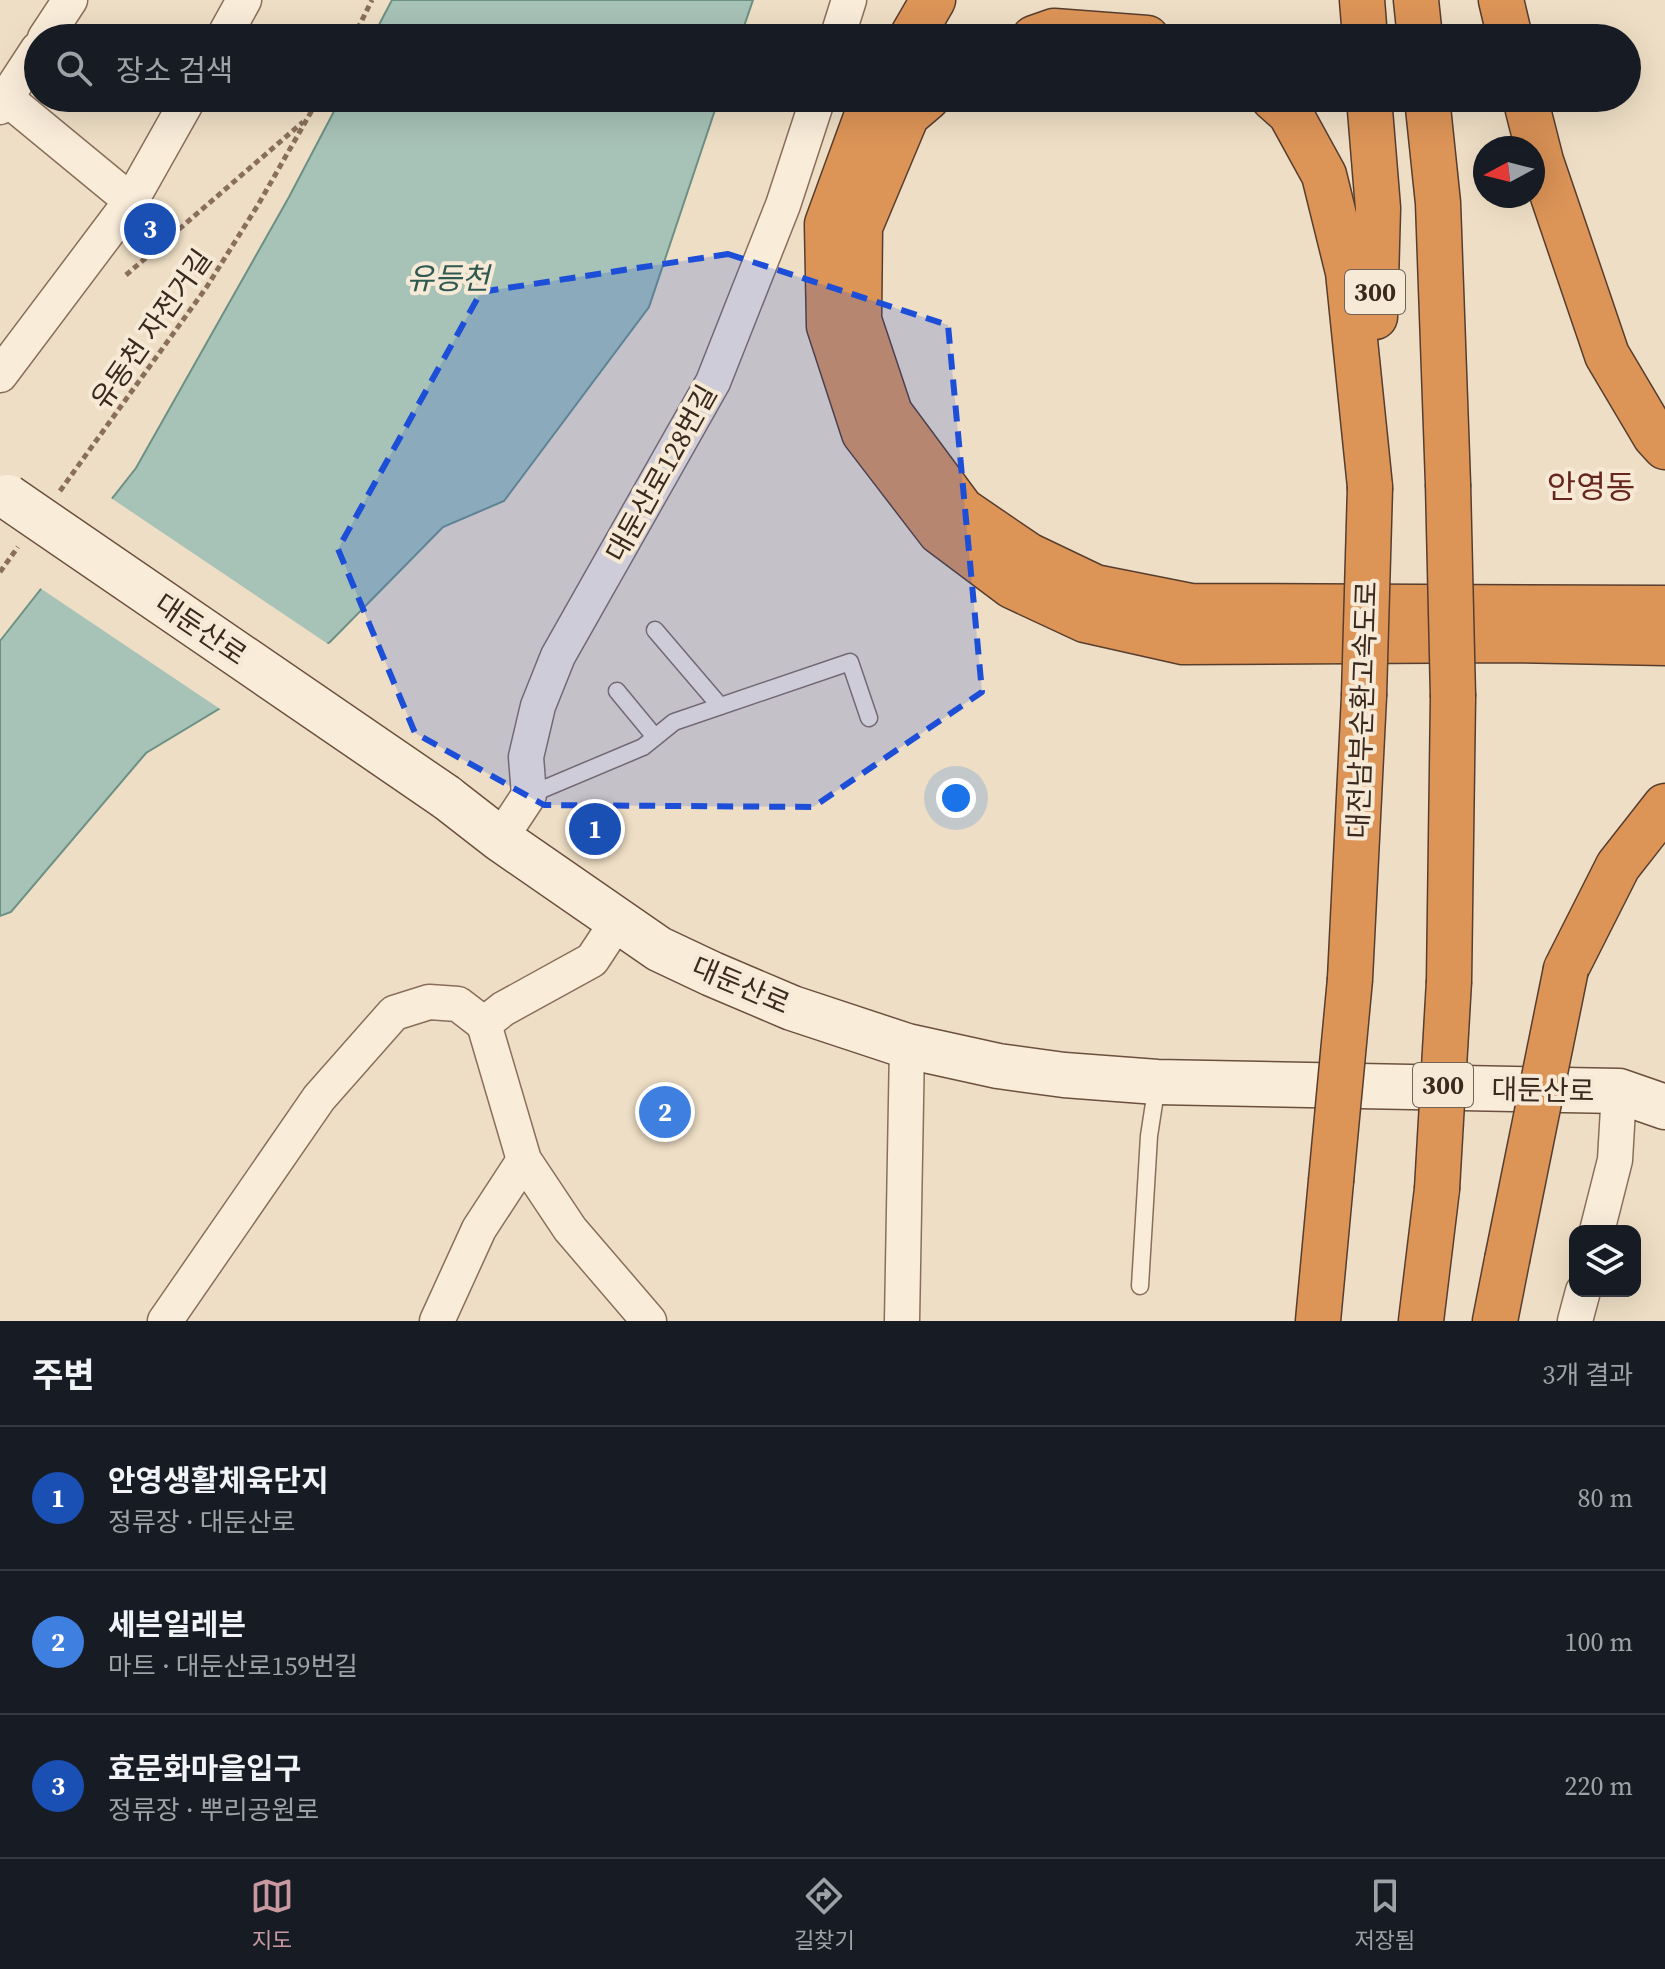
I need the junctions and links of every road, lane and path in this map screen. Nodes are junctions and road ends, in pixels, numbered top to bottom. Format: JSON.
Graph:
{"nodes":[{"id":1,"x":70,"y":0,"type":"edge"},
{"id":2,"x":244,"y":0,"type":"edge"},
{"id":3,"x":372,"y":0,"type":"edge"},
{"id":4,"x":849,"y":0,"type":"edge"},
{"id":5,"x":933,"y":0,"type":"edge"},
{"id":6,"x":1362,"y":0,"type":"edge"},
{"id":7,"x":1416,"y":0,"type":"edge"},
{"id":8,"x":1501,"y":0,"type":"edge"},
{"id":9,"x":54,"y":24,"type":"edge"},
{"id":10,"x":231,"y":24,"type":"edge"},
{"id":11,"x":360,"y":24,"type":"edge"},
{"id":12,"x":841,"y":24,"type":"edge"},
{"id":13,"x":919,"y":24,"type":"edge"},
{"id":14,"x":1364,"y":24,"type":"edge"},
{"id":15,"x":1419,"y":24,"type":"edge"},
{"id":16,"x":1507,"y":24,"type":"edge"},
{"id":17,"x":24,"y":68,"type":"edge"},
{"id":18,"x":2,"y":99,"type":"edge"},
{"id":19,"x":181,"y":112,"type":"edge"},
{"id":20,"x":311,"y":112,"type":"edge"},
{"id":21,"x":813,"y":112,"type":"edge"},
{"id":22,"x":871,"y":112,"type":"edge"},
{"id":23,"x":911,"y":112,"type":"edge"},
{"id":24,"x":1289,"y":112,"type":"edge"},
{"id":25,"x":1370,"y":112,"type":"edge"},
{"id":26,"x":1428,"y":112,"type":"edge"},
{"id":27,"x":1529,"y":112,"type":"edge"},
{"id":28,"x":308,"y":118,"type":"junction"},
{"id":29,"x":131,"y":201,"type":"junction"},
{"id":30,"x":126,"y":275,"type":"dead end"},
{"id":31,"x":0,"y":375,"type":"edge"},
{"id":32,"x":1665,"y":447,"type":"edge"},
{"id":33,"x":1370,"y":487,"type":"junction"},
{"id":34,"x":4,"y":495,"type":"edge"},
{"id":35,"x":56,"y":497,"type":"dead end"},
{"id":36,"x":19,"y":547,"type":"dead end"},
{"id":37,"x":0,"y":572,"type":"edge"},
{"id":38,"x":1665,"y":608,"type":"edge"},
{"id":39,"x":655,"y":630,"type":"dead end"},
{"id":40,"x":1665,"y":643,"type":"edge"},
{"id":41,"x":617,"y":691,"type":"dead end"},
{"id":42,"x":720,"y":706,"type":"junction"},
{"id":43,"x":869,"y":718,"type":"dead end"},
{"id":44,"x":655,"y":737,"type":"junction"},
{"id":45,"x":529,"y":795,"type":"junction"},
{"id":46,"x":1665,"y":806,"type":"edge"},
{"id":47,"x":500,"y":839,"type":"junction"},
{"id":48,"x":617,"y":922,"type":"junction"},
{"id":49,"x":484,"y":1024,"type":"junction"},
{"id":50,"x":907,"y":1046,"type":"junction"},
{"id":51,"x":1665,"y":1073,"type":"edge"},
{"id":52,"x":1157,"y":1082,"type":"junction"},
{"id":53,"x":1619,"y":1091,"type":"junction"},
{"id":54,"x":1665,"y":1107,"type":"edge"},
{"id":55,"x":524,"y":1160,"type":"junction"},
{"id":56,"x":1599,"y":1225,"type":"edge"},
{"id":57,"x":1140,"y":1286,"type":"dead end"},
{"id":58,"x":1581,"y":1297,"type":"edge"},
{"id":59,"x":165,"y":1321,"type":"edge"},
{"id":60,"x":437,"y":1321,"type":"edge"},
{"id":61,"x":649,"y":1321,"type":"edge"},
{"id":62,"x":902,"y":1321,"type":"edge"},
{"id":63,"x":1318,"y":1321,"type":"edge"},
{"id":64,"x":1421,"y":1321,"type":"edge"},
{"id":65,"x":1495,"y":1321,"type":"edge"},
{"id":66,"x":1575,"y":1321,"type":"edge"}],
"edges":[{"from":1,"to":9,"type":"street"},
{"from":2,"to":10,"type":"street"},
{"from":3,"to":11,"type":"path"},
{"from":4,"to":12,"type":"street"},
{"from":5,"to":13,"type":"highway"},
{"from":6,"to":14,"type":"highway"},
{"from":7,"to":15,"type":"highway"},
{"from":8,"to":16,"type":"highway"},
{"from":17,"to":18,"type":"street"},
{"from":18,"to":29,"type":"street"},
{"from":19,"to":29,"type":"street"},
{"from":20,"to":28,"type":"path","name":"유동천 자전거길"},
{"from":21,"to":45,"type":"street","name":"대둔산로128번길"},
{"from":22,"to":40,"type":"highway"},
{"from":23,"to":38,"type":"highway"},
{"from":24,"to":33,"type":"highway"},
{"from":25,"to":33,"type":"highway","name":"대전남부순환고속도로","number":"300"},
{"from":26,"to":64,"type":"highway","number":"300","bridge":true},
{"from":27,"to":32,"type":"highway"},
{"from":28,"to":30,"type":"path"},
{"from":28,"to":35,"type":"path","name":"유동천 자전거길"},
{"from":29,"to":31,"type":"street"},
{"from":33,"to":63,"type":"highway","name":"대전남부순환고속도로","number":"300","bridge":true},
{"from":34,"to":47,"type":"main road","name":"대둔산로","bridge":true},
{"from":36,"to":37,"type":"path"},
{"from":39,"to":42,"type":"lane"},
{"from":41,"to":44,"type":"lane"},
{"from":42,"to":43,"type":"lane"},
{"from":42,"to":44,"type":"lane"},
{"from":44,"to":45,"type":"lane"},
{"from":45,"to":47,"type":"street"},
{"from":46,"to":65,"type":"highway","bridge":true},
{"from":47,"to":48,"type":"main road","name":"대둔산로"},
{"from":48,"to":49,"type":"street"},
{"from":48,"to":50,"type":"main road","name":"대둔산로"},
{"from":49,"to":55,"type":"street"},
{"from":49,"to":59,"type":"street"},
{"from":50,"to":52,"type":"main road","name":"대둔산로"},
{"from":50,"to":62,"type":"street"},
{"from":51,"to":53,"type":"main road","name":"대둔산로"},
{"from":52,"to":53,"type":"main road","name":"대둔산로"},
{"from":52,"to":57,"type":"lane"},
{"from":53,"to":54,"type":"main road","name":"대둔산로"},
{"from":53,"to":56,"type":"street"},
{"from":55,"to":60,"type":"street"},
{"from":55,"to":61,"type":"street"},
{"from":58,"to":66,"type":"street"}]}
